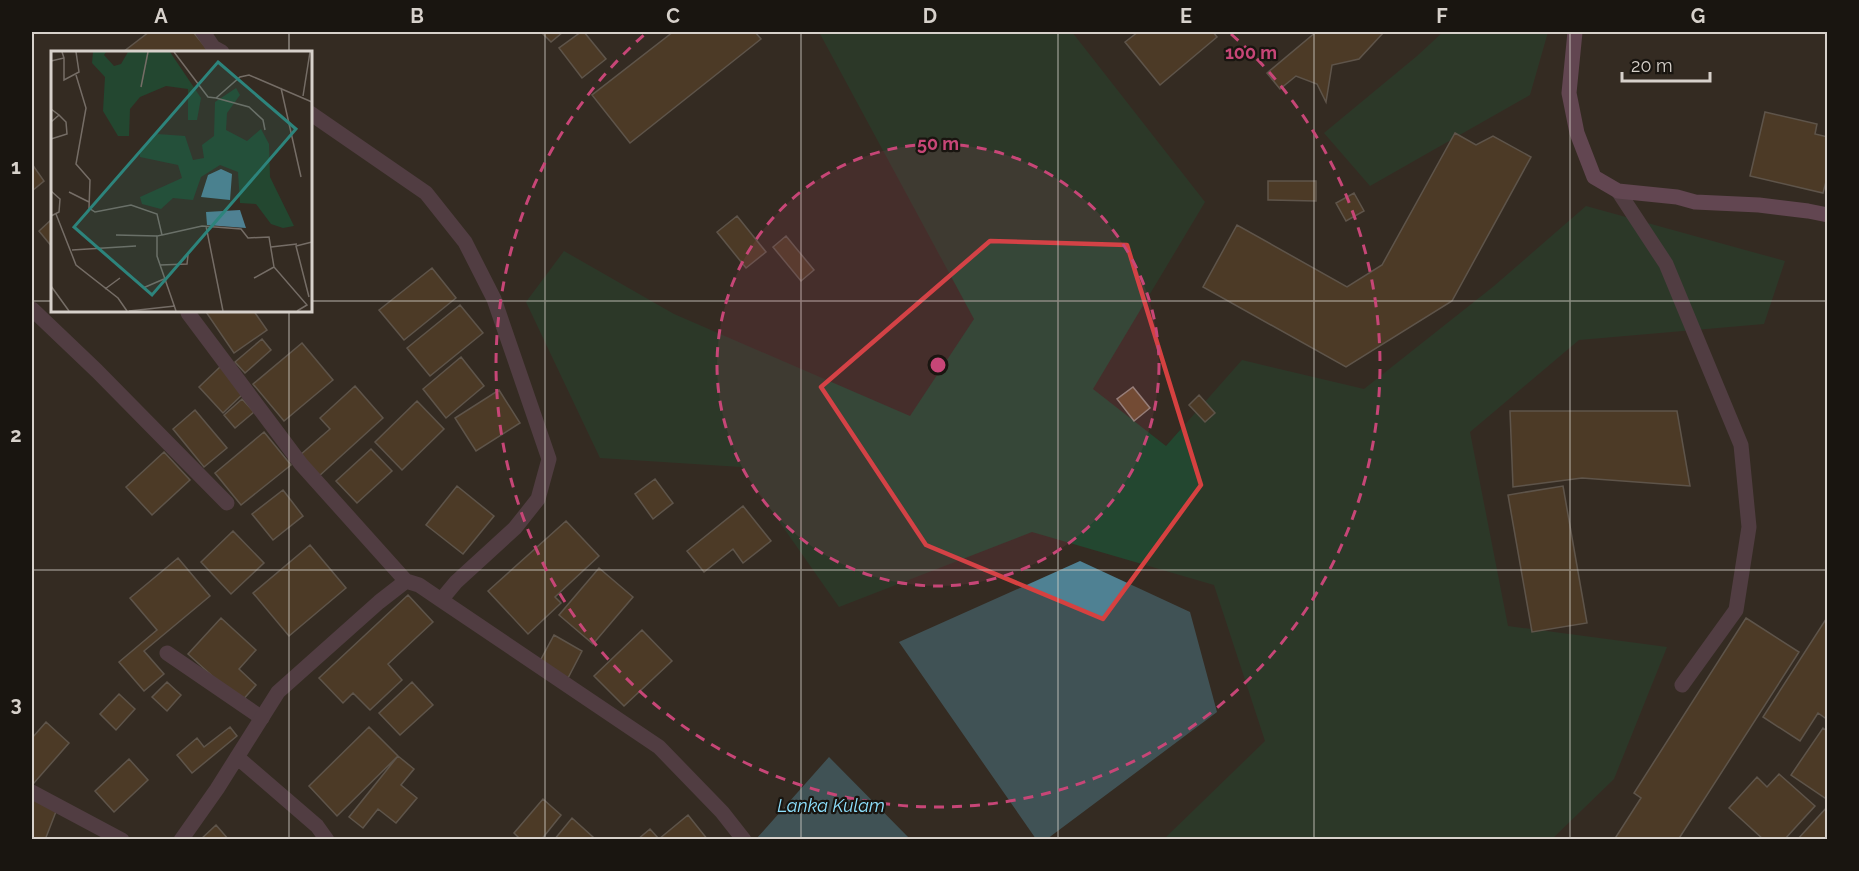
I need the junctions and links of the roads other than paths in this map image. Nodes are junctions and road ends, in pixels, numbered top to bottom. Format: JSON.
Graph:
{"nodes":[{"id":1,"x":202,"y":32,"type":"edge"},
{"id":2,"x":1575,"y":32,"type":"edge"},
{"id":3,"x":220,"y":51,"type":"edge"},
{"id":4,"x":312,"y":114,"type":"edge"},
{"id":5,"x":1618,"y":191,"type":"junction"},
{"id":6,"x":1827,"y":215,"type":"edge"},
{"id":7,"x":32,"y":309,"type":"edge"},
{"id":8,"x":188,"y":313,"type":"dead end"},
{"id":9,"x":227,"y":503,"type":"dead end"},
{"id":10,"x":406,"y":581,"type":"junction"},
{"id":11,"x":441,"y":600,"type":"junction"},
{"id":12,"x":167,"y":653,"type":"dead end"},
{"id":13,"x":1683,"y":685,"type":"dead end"},
{"id":14,"x":262,"y":718,"type":"junction"},
{"id":15,"x":237,"y":757,"type":"junction"},
{"id":16,"x":32,"y":792,"type":"edge"},
{"id":17,"x":741,"y":838,"type":"edge"},
{"id":18,"x":122,"y":840,"type":"edge"},
{"id":19,"x":181,"y":840,"type":"edge"},
{"id":20,"x":327,"y":840,"type":"edge"}],
"edges":[{"from":1,"to":3,"type":"street"},
{"from":2,"to":5,"type":"street"},
{"from":4,"to":11,"type":"street"},
{"from":5,"to":6,"type":"street"},
{"from":5,"to":13,"type":"street"},
{"from":7,"to":9,"type":"street"},
{"from":8,"to":10,"type":"street"},
{"from":10,"to":11,"type":"street"},
{"from":10,"to":14,"type":"street"},
{"from":11,"to":17,"type":"street"},
{"from":12,"to":14,"type":"street"},
{"from":14,"to":15,"type":"street"},
{"from":15,"to":19,"type":"street"},
{"from":15,"to":20,"type":"street"},
{"from":16,"to":18,"type":"street"}]}
